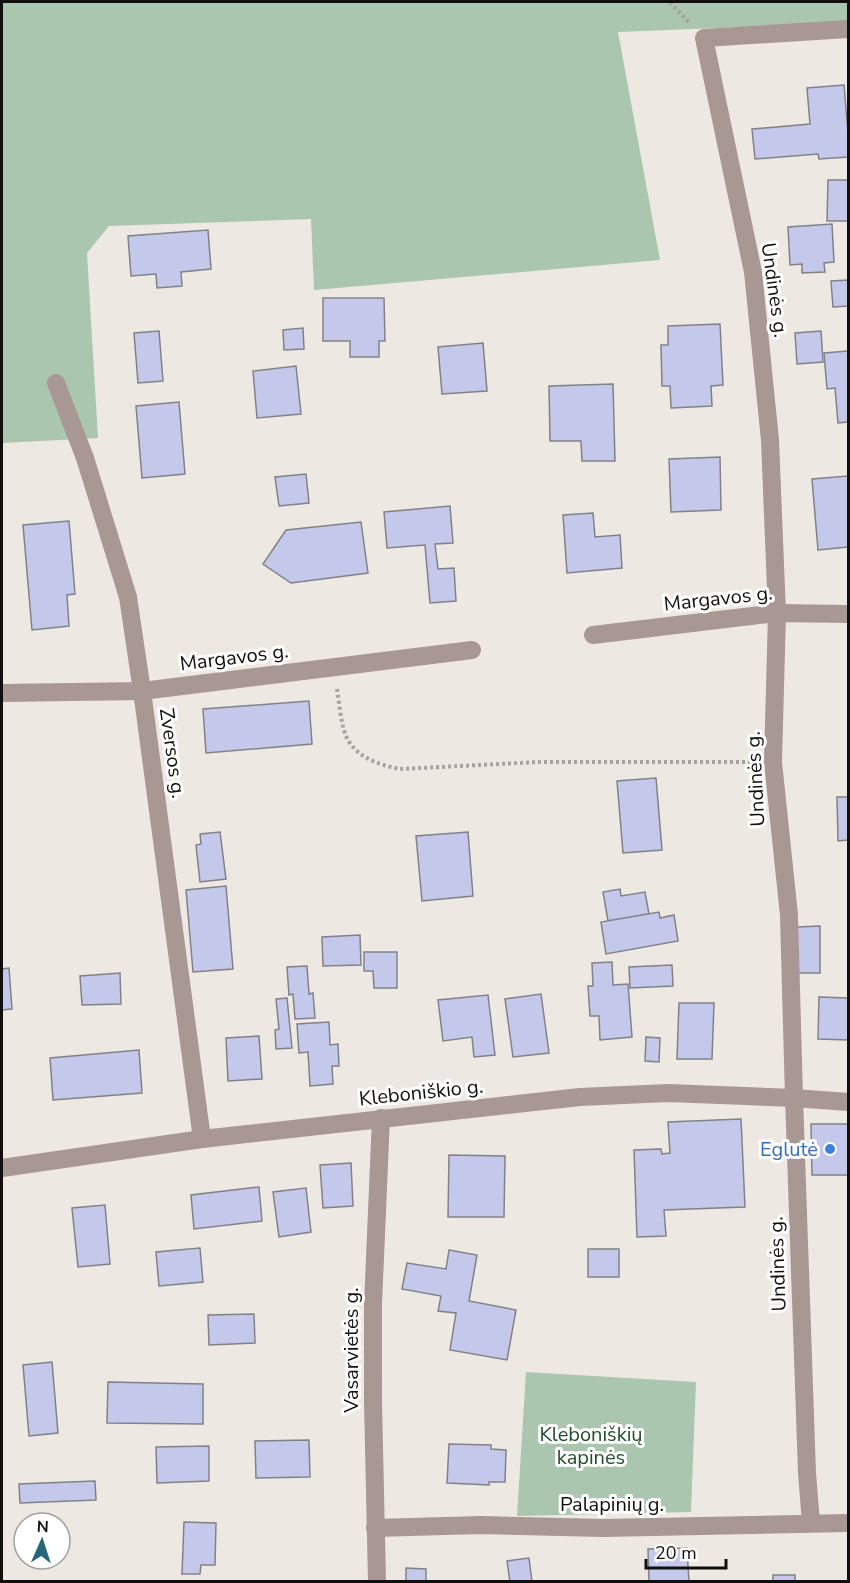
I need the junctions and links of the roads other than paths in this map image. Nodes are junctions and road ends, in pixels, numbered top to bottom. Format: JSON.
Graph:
{"nodes":[{"id":1,"x":849,"y":29,"type":"edge"},
{"id":2,"x":56,"y":383,"type":"dead end"},
{"id":3,"x":777,"y":613,"type":"junction"},
{"id":4,"x":849,"y":614,"type":"edge"},
{"id":5,"x":593,"y":635,"type":"dead end"},
{"id":6,"x":472,"y":650,"type":"dead end"},
{"id":7,"x":142,"y":691,"type":"junction"},
{"id":8,"x":2,"y":693,"type":"edge"},
{"id":9,"x":794,"y":1098,"type":"junction"},
{"id":10,"x":849,"y":1102,"type":"edge"},
{"id":11,"x":381,"y":1118,"type":"junction"},
{"id":12,"x":202,"y":1139,"type":"junction"},
{"id":13,"x":2,"y":1168,"type":"edge"},
{"id":14,"x":811,"y":1523,"type":"junction"},
{"id":15,"x":849,"y":1523,"type":"edge"},
{"id":16,"x":375,"y":1528,"type":"junction"},
{"id":17,"x":377,"y":1581,"type":"edge"}],
"edges":[{"from":1,"to":3,"type":"street","name":"Undinės g."},
{"from":2,"to":7,"type":"street","name":"Zversos g."},
{"from":3,"to":4,"type":"street","name":"Margavos g."},
{"from":3,"to":5,"type":"street","name":"Margavos g."},
{"from":3,"to":9,"type":"street","name":"Undinės g."},
{"from":6,"to":7,"type":"street","name":"Margavos g."},
{"from":7,"to":8,"type":"street","name":"Margavos g."},
{"from":7,"to":12,"type":"street","name":"Zversos g."},
{"from":9,"to":10,"type":"street","name":"Kleboniškio g."},
{"from":9,"to":11,"type":"street","name":"Kleboniškio g."},
{"from":9,"to":14,"type":"street","name":"Undinės g."},
{"from":11,"to":12,"type":"street","name":"Kleboniškio g."},
{"from":11,"to":16,"type":"street","name":"Vasarvietės g."},
{"from":12,"to":13,"type":"street","name":"Kleboniškio g."},
{"from":14,"to":15,"type":"street","name":"Palapinių g."},
{"from":14,"to":16,"type":"street","name":"Palapinių g."},
{"from":16,"to":17,"type":"street","name":"Vasarvietės g."}]}
